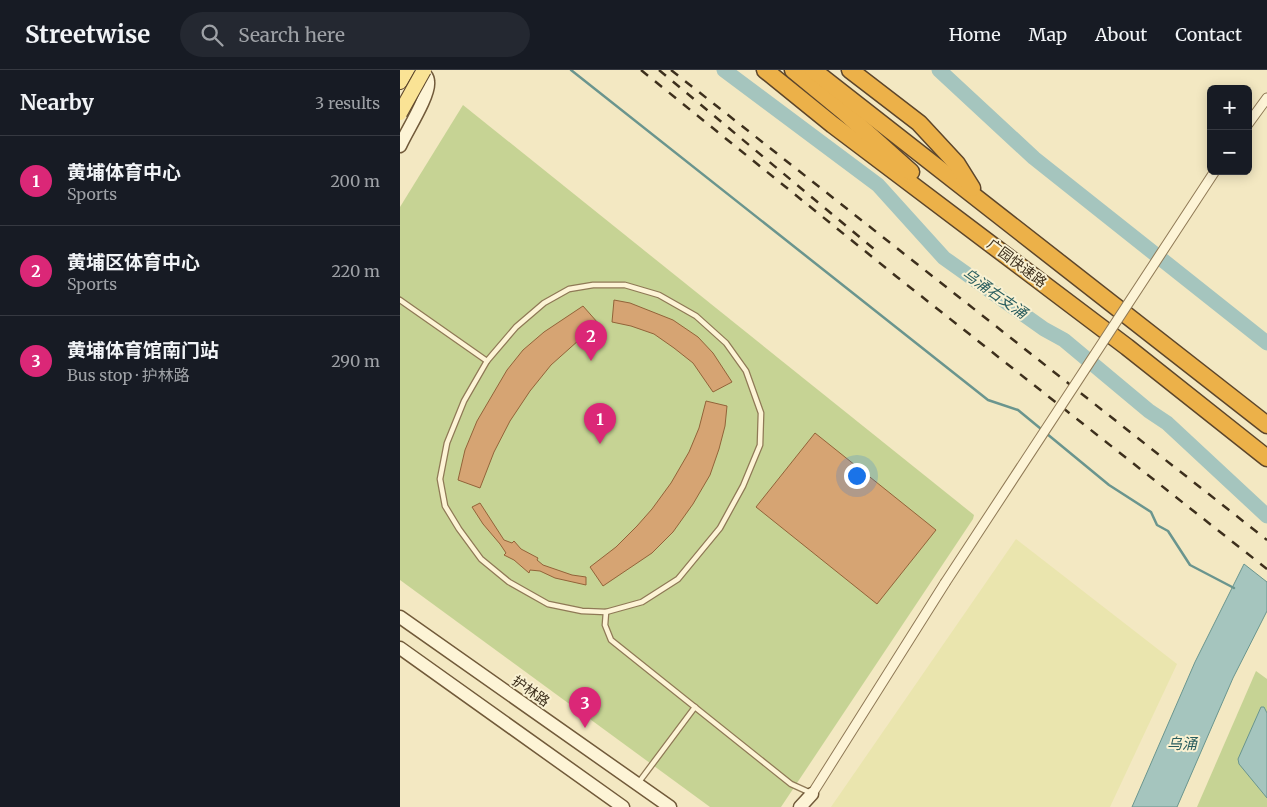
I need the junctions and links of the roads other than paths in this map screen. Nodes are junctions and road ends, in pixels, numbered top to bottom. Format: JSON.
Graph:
{"nodes":[{"id":1,"x":407,"y":70,"type":"edge"},
{"id":2,"x":419,"y":70,"type":"edge"},
{"id":3,"x":424,"y":70,"type":"edge"},
{"id":4,"x":765,"y":70,"type":"edge"},
{"id":5,"x":793,"y":70,"type":"edge"},
{"id":6,"x":813,"y":70,"type":"edge"},
{"id":7,"x":850,"y":70,"type":"edge"},
{"id":8,"x":400,"y":82,"type":"edge"},
{"id":9,"x":1267,"y":98,"type":"edge"},
{"id":10,"x":400,"y":113,"type":"edge"},
{"id":11,"x":1252,"y":119,"type":"edge"},
{"id":12,"x":400,"y":146,"type":"edge"},
{"id":13,"x":1213,"y":175,"type":"edge"},
{"id":14,"x":980,"y":200,"type":"junction"},
{"id":15,"x":980,"y":236,"type":"junction"},
{"id":16,"x":400,"y":300,"type":"edge"},
{"id":17,"x":487,"y":361,"type":"junction"},
{"id":18,"x":1267,"y":425,"type":"edge"},
{"id":19,"x":1267,"y":458,"type":"edge"},
{"id":20,"x":606,"y":612,"type":"junction"},
{"id":21,"x":400,"y":617,"type":"edge"},
{"id":22,"x":400,"y":648,"type":"edge"},
{"id":23,"x":696,"y":707,"type":"junction"},
{"id":24,"x":638,"y":784,"type":"junction"},
{"id":25,"x":812,"y":794,"type":"junction"},
{"id":26,"x":623,"y":807,"type":"edge"},
{"id":27,"x":670,"y":807,"type":"edge"},
{"id":28,"x":800,"y":807,"type":"edge"},
{"id":29,"x":805,"y":807,"type":"edge"}],
"edges":[{"from":1,"to":8,"type":"main road"},
{"from":2,"to":12,"type":"main road"},
{"from":3,"to":10,"type":"main road","bridge":true},
{"from":4,"to":15,"type":"highway","name":"广园快速路"},
{"from":5,"to":15,"type":"highway"},
{"from":6,"to":14,"type":"highway","name":"广园快速路"},
{"from":7,"to":14,"type":"highway"},
{"from":9,"to":11,"type":"street"},
{"from":13,"to":25,"type":"street","bridge":true},
{"from":14,"to":18,"type":"highway","name":"广园快速路"},
{"from":15,"to":19,"type":"highway","name":"广园快速路"},
{"from":16,"to":17,"type":"lane"},
{"from":17,"to":20,"type":"lane"},
{"from":17,"to":20,"type":"lane"},
{"from":20,"to":23,"type":"lane"},
{"from":21,"to":24,"type":"main road","name":"护林路"},
{"from":22,"to":26,"type":"main road"},
{"from":23,"to":24,"type":"lane"},
{"from":23,"to":25,"type":"lane"},
{"from":24,"to":27,"type":"main road","name":"护林路"},
{"from":25,"to":28,"type":"main road"},
{"from":25,"to":29,"type":"main road"}]}
